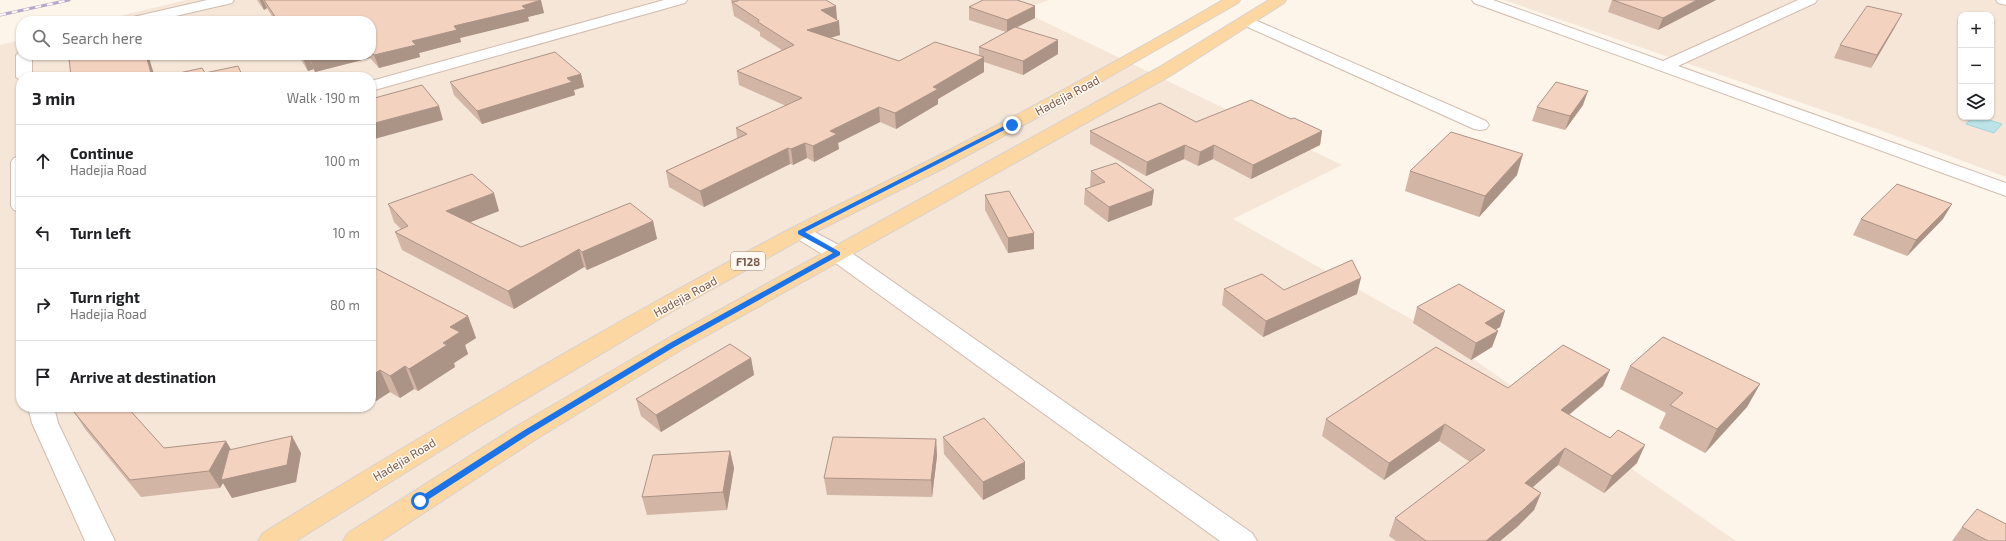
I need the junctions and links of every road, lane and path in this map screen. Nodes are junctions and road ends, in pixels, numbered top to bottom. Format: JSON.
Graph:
{"nodes":[{"id":1,"x":227,"y":0,"type":"edge"},
{"id":2,"x":680,"y":0,"type":"edge"},
{"id":3,"x":1233,"y":0,"type":"edge"},
{"id":4,"x":1279,"y":0,"type":"edge"},
{"id":5,"x":1479,"y":0,"type":"edge"},
{"id":6,"x":1810,"y":0,"type":"edge"},
{"id":7,"x":2003,"y":0,"type":"edge"},
{"id":8,"x":2006,"y":1,"type":"edge"},
{"id":9,"x":156,"y":16,"type":"edge"},
{"id":10,"x":1246,"y":21,"type":"junction"},
{"id":11,"x":24,"y":60,"type":"edge"},
{"id":12,"x":1663,"y":66,"type":"junction"},
{"id":13,"x":24,"y":72,"type":"edge"},
{"id":14,"x":376,"y":85,"type":"edge"},
{"id":15,"x":1480,"y":125,"type":"dead end"},
{"id":16,"x":2006,"y":190,"type":"edge"},
{"id":17,"x":800,"y":232,"type":"junction"},
{"id":18,"x":838,"y":254,"type":"junction"},
{"id":19,"x":42,"y":412,"type":"edge"},
{"id":20,"x":100,"y":541,"type":"edge"},
{"id":21,"x":273,"y":541,"type":"edge"},
{"id":22,"x":358,"y":541,"type":"edge"},
{"id":23,"x":1242,"y":541,"type":"edge"}],
"edges":[{"from":1,"to":9,"type":"street"},
{"from":2,"to":14,"type":"street"},
{"from":3,"to":17,"type":"main road","name":"Hadejia Road","number":"F128"},
{"from":4,"to":10,"type":"main road"},
{"from":5,"to":12,"type":"street"},
{"from":6,"to":12,"type":"street"},
{"from":7,"to":8,"type":"street"},
{"from":10,"to":15,"type":"street"},
{"from":10,"to":18,"type":"main road"},
{"from":11,"to":13,"type":"street"},
{"from":12,"to":16,"type":"street"},
{"from":17,"to":18,"type":"street"},
{"from":17,"to":21,"type":"main road","name":"Hadejia Road","number":"F128"},
{"from":18,"to":22,"type":"main road"},
{"from":18,"to":23,"type":"street"},
{"from":19,"to":20,"type":"street"}]}
